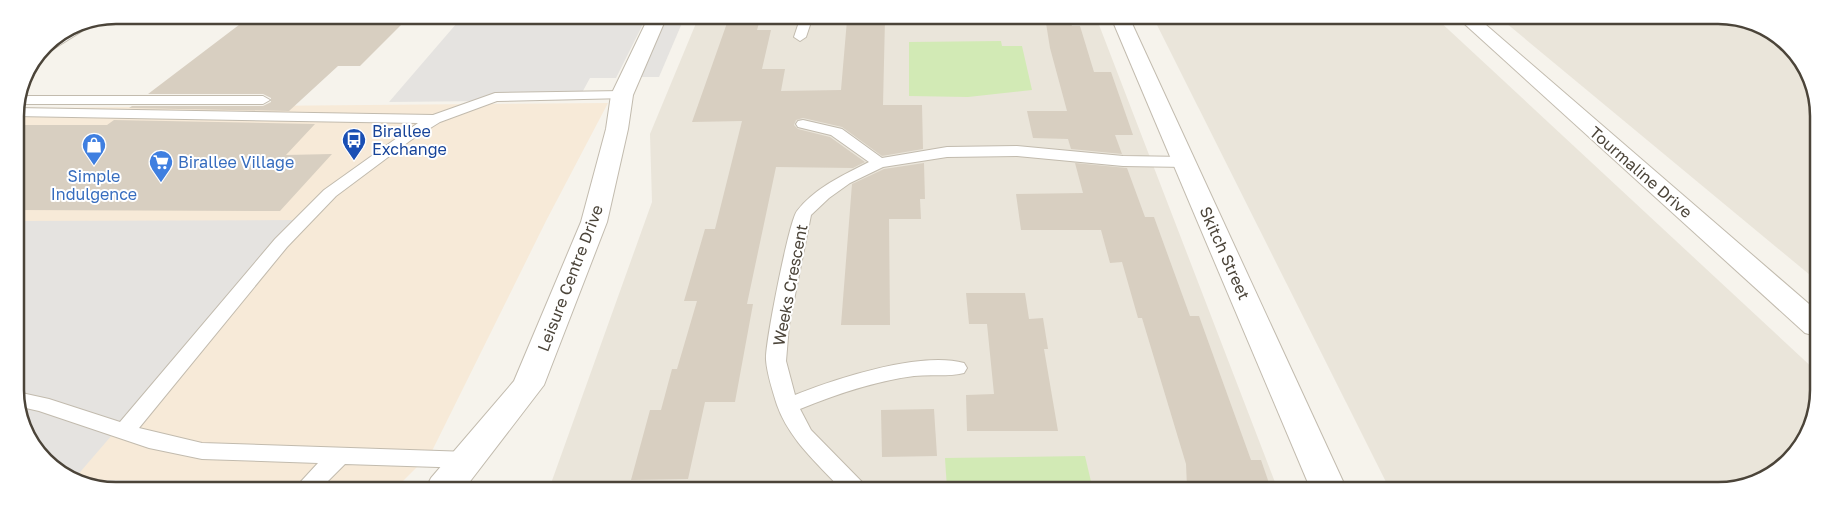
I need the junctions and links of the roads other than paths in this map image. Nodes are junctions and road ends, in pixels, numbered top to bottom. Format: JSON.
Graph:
{"nodes":[{"id":1,"x":654,"y":24,"type":"edge"},
{"id":2,"x":804,"y":24,"type":"edge"},
{"id":3,"x":1123,"y":24,"type":"edge"},
{"id":4,"x":1474,"y":24,"type":"edge"},
{"id":5,"x":800,"y":38,"type":"dead end"},
{"id":6,"x":622,"y":95,"type":"junction"},
{"id":7,"x":26,"y":100,"type":"edge"},
{"id":8,"x":263,"y":100,"type":"dead end"},
{"id":9,"x":24,"y":112,"type":"edge"},
{"id":10,"x":435,"y":119,"type":"junction"},
{"id":11,"x":803,"y":124,"type":"dead end"},
{"id":12,"x":1186,"y":162,"type":"junction"},
{"id":13,"x":879,"y":163,"type":"junction"},
{"id":14,"x":1810,"y":321,"type":"edge"},
{"id":15,"x":957,"y":368,"type":"dead end"},
{"id":16,"x":25,"y":402,"type":"edge"},
{"id":17,"x":788,"y":406,"type":"junction"},
{"id":18,"x":125,"y":431,"type":"junction"},
{"id":19,"x":338,"y":457,"type":"junction"},
{"id":20,"x":469,"y":460,"type":"junction"},
{"id":21,"x":313,"y":482,"type":"edge"},
{"id":22,"x":449,"y":482,"type":"edge"},
{"id":23,"x":848,"y":482,"type":"edge"},
{"id":24,"x":1325,"y":482,"type":"edge"}],
"edges":[{"from":1,"to":6,"type":"street","name":"Leisure Centre Drive"},
{"from":2,"to":5,"type":"lane"},
{"from":3,"to":12,"type":"street","name":"Skitch Street"},
{"from":4,"to":14,"type":"street","name":"Tourmaline Drive"},
{"from":6,"to":10,"type":"lane"},
{"from":6,"to":20,"type":"street","name":"Leisure Centre Drive"},
{"from":7,"to":8,"type":"lane"},
{"from":9,"to":10,"type":"lane"},
{"from":10,"to":18,"type":"lane"},
{"from":11,"to":13,"type":"lane"},
{"from":12,"to":13,"type":"lane","name":"Weeks Crescent"},
{"from":12,"to":24,"type":"street","name":"Skitch Street"},
{"from":13,"to":17,"type":"lane","name":"Weeks Crescent"},
{"from":15,"to":17,"type":"lane"},
{"from":16,"to":18,"type":"lane"},
{"from":17,"to":23,"type":"lane","name":"Weeks Crescent"},
{"from":18,"to":19,"type":"lane"},
{"from":19,"to":20,"type":"lane"},
{"from":19,"to":21,"type":"lane"},
{"from":20,"to":22,"type":"street","name":"Leisure Centre Drive"}]}
